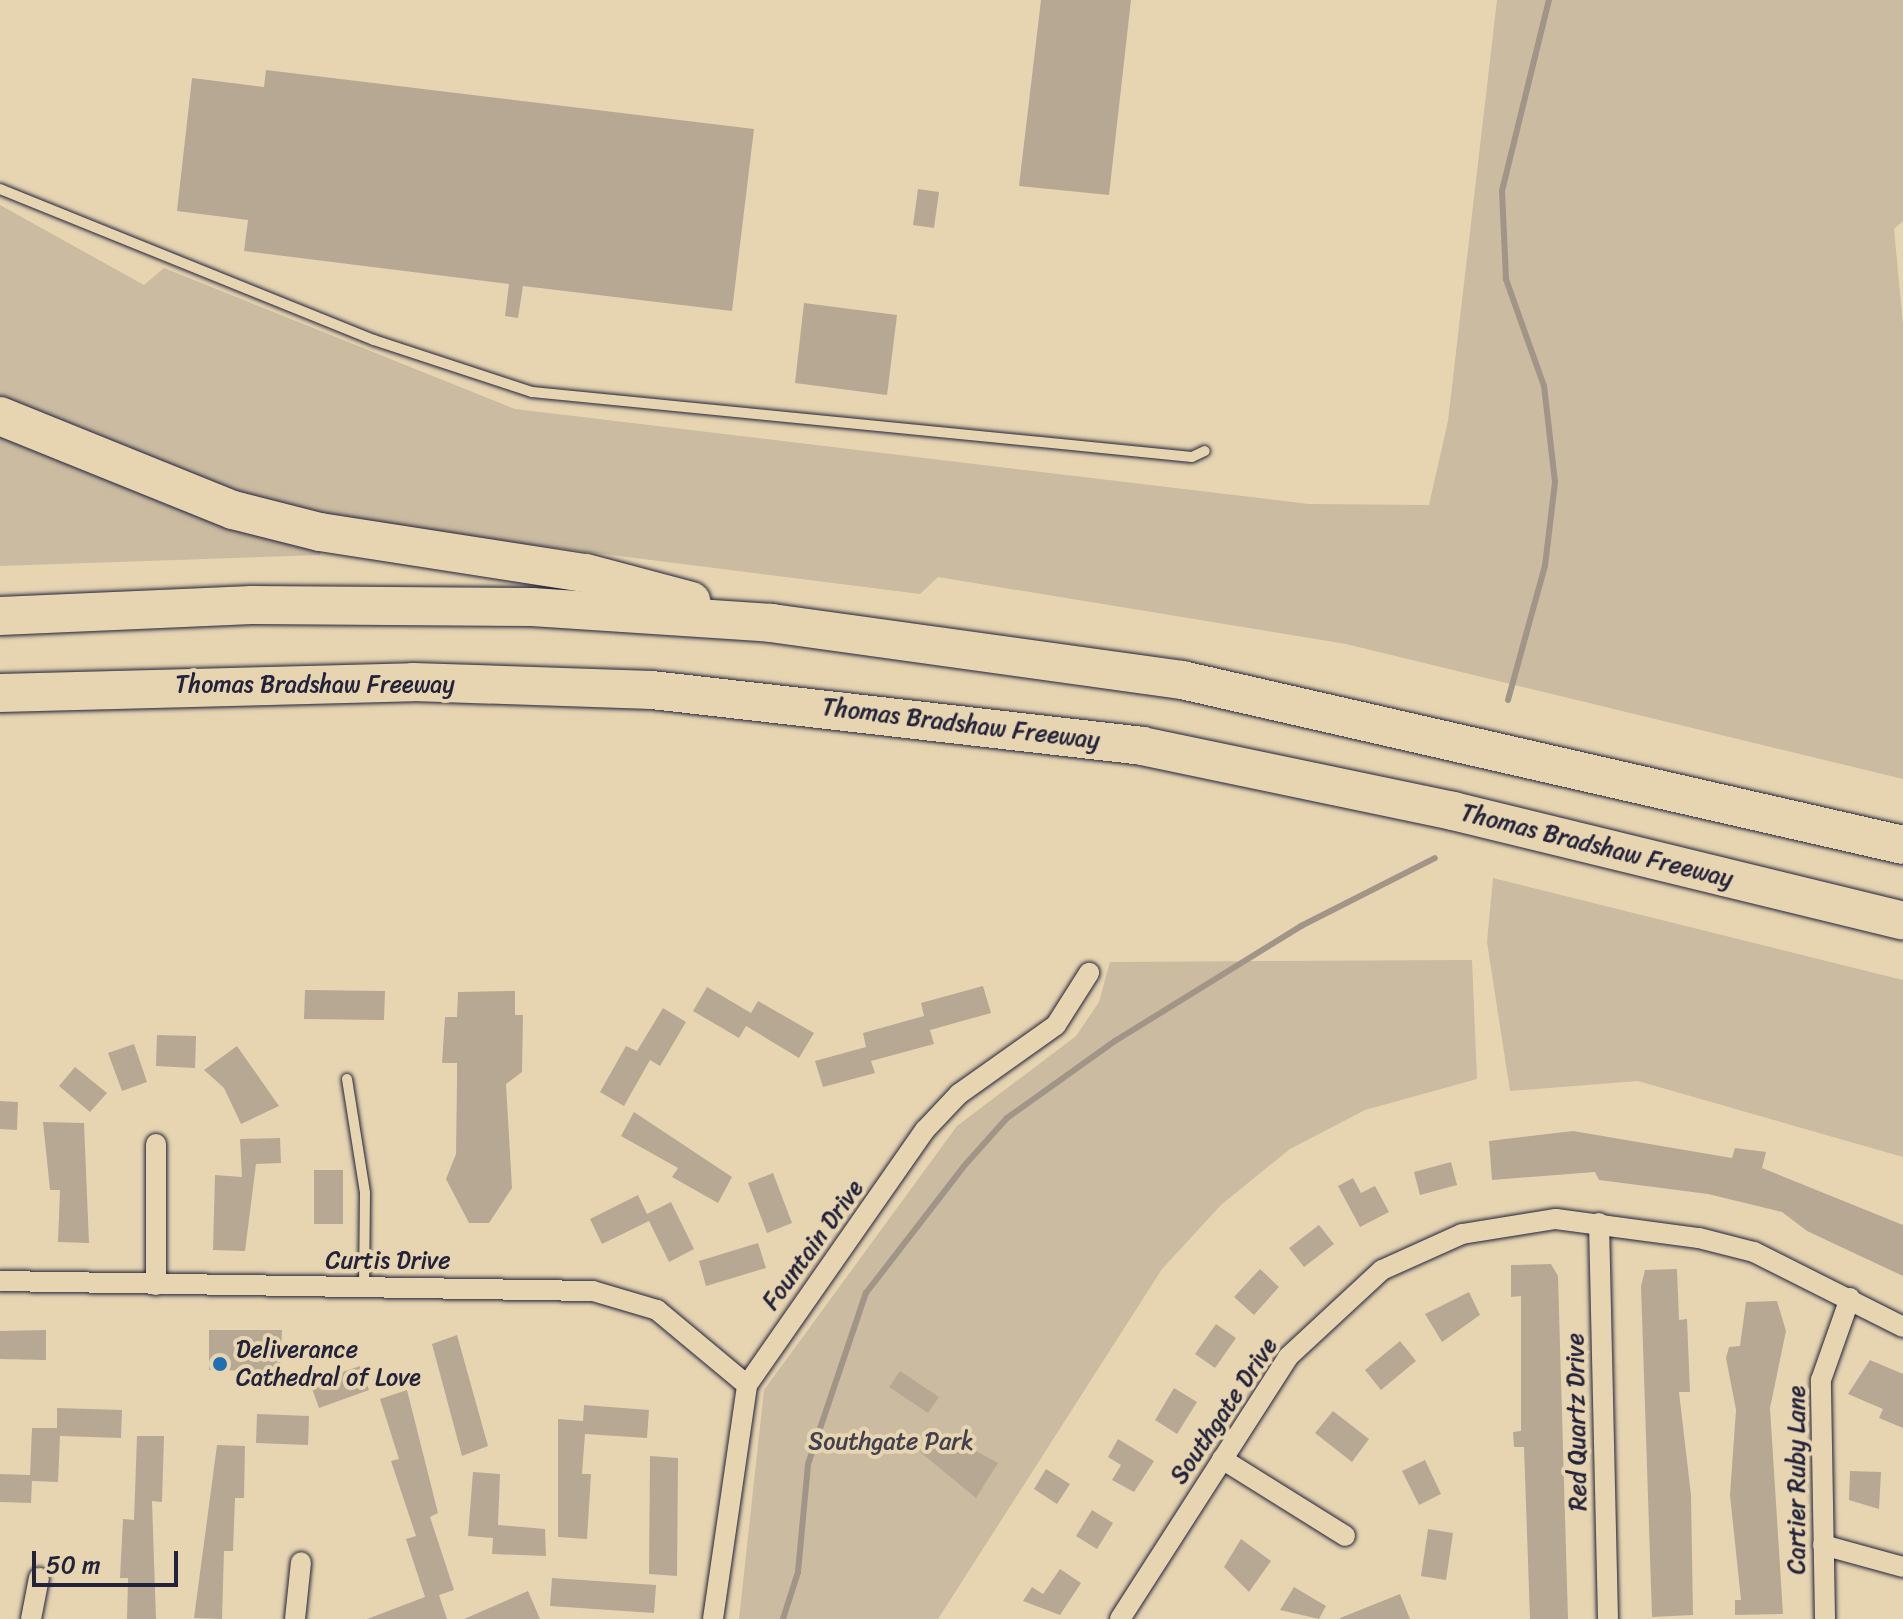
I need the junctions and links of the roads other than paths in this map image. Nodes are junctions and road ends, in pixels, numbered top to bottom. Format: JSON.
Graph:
{"nodes":[{"id":1,"x":0,"y":189,"type":"edge"},
{"id":2,"x":0,"y":416,"type":"edge"},
{"id":3,"x":1205,"y":451,"type":"dead end"},
{"id":4,"x":0,"y":616,"type":"edge"},
{"id":5,"x":771,"y":623,"type":"junction"},
{"id":6,"x":0,"y":693,"type":"edge"},
{"id":7,"x":1903,"y":845,"type":"edge"},
{"id":8,"x":1903,"y":921,"type":"edge"},
{"id":9,"x":1089,"y":973,"type":"dead end"},
{"id":10,"x":347,"y":1079,"type":"dead end"},
{"id":11,"x":156,"y":1144,"type":"dead end"},
{"id":12,"x":1599,"y":1223,"type":"junction"},
{"id":13,"x":0,"y":1281,"type":"edge"},
{"id":14,"x":156,"y":1285,"type":"junction"},
{"id":15,"x":364,"y":1287,"type":"junction"},
{"id":16,"x":1850,"y":1298,"type":"junction"},
{"id":17,"x":1903,"y":1327,"type":"edge"},
{"id":18,"x":747,"y":1385,"type":"junction"},
{"id":19,"x":1222,"y":1459,"type":"junction"},
{"id":20,"x":1345,"y":1536,"type":"dead end"},
{"id":21,"x":1823,"y":1545,"type":"junction"},
{"id":22,"x":301,"y":1562,"type":"dead end"},
{"id":23,"x":1903,"y":1567,"type":"edge"},
{"id":24,"x":39,"y":1578,"type":"dead end"},
{"id":25,"x":31,"y":1619,"type":"edge"},
{"id":26,"x":295,"y":1619,"type":"edge"},
{"id":27,"x":713,"y":1619,"type":"edge"},
{"id":28,"x":1120,"y":1619,"type":"edge"},
{"id":29,"x":1608,"y":1619,"type":"edge"},
{"id":30,"x":1825,"y":1619,"type":"edge"}],
"edges":[{"from":1,"to":3,"type":"lane"},
{"from":2,"to":5,"type":"highway"},
{"from":4,"to":5,"type":"highway"},
{"from":5,"to":7,"type":"highway"},
{"from":6,"to":8,"type":"highway","name":"Thomas Bradshaw Freeway"},
{"from":9,"to":18,"type":"street","name":"Fountain Drive"},
{"from":10,"to":15,"type":"lane"},
{"from":11,"to":14,"type":"street"},
{"from":12,"to":16,"type":"street","name":"Southgate Drive"},
{"from":12,"to":19,"type":"street","name":"Southgate Drive"},
{"from":12,"to":29,"type":"street","name":"Red Quartz Drive"},
{"from":13,"to":14,"type":"street","name":"Curtis Drive"},
{"from":14,"to":15,"type":"street","name":"Curtis Drive"},
{"from":15,"to":18,"type":"street","name":"Curtis Drive"},
{"from":16,"to":17,"type":"street","name":"Southgate Drive"},
{"from":16,"to":21,"type":"street","name":"Cartier Ruby Lane"},
{"from":18,"to":27,"type":"street","name":"Fountain Drive"},
{"from":19,"to":20,"type":"street"},
{"from":19,"to":28,"type":"street","name":"Southgate Drive"},
{"from":21,"to":23,"type":"street"},
{"from":21,"to":30,"type":"street","name":"Cartier Ruby Lane"},
{"from":22,"to":26,"type":"street"},
{"from":24,"to":25,"type":"street"}]}
